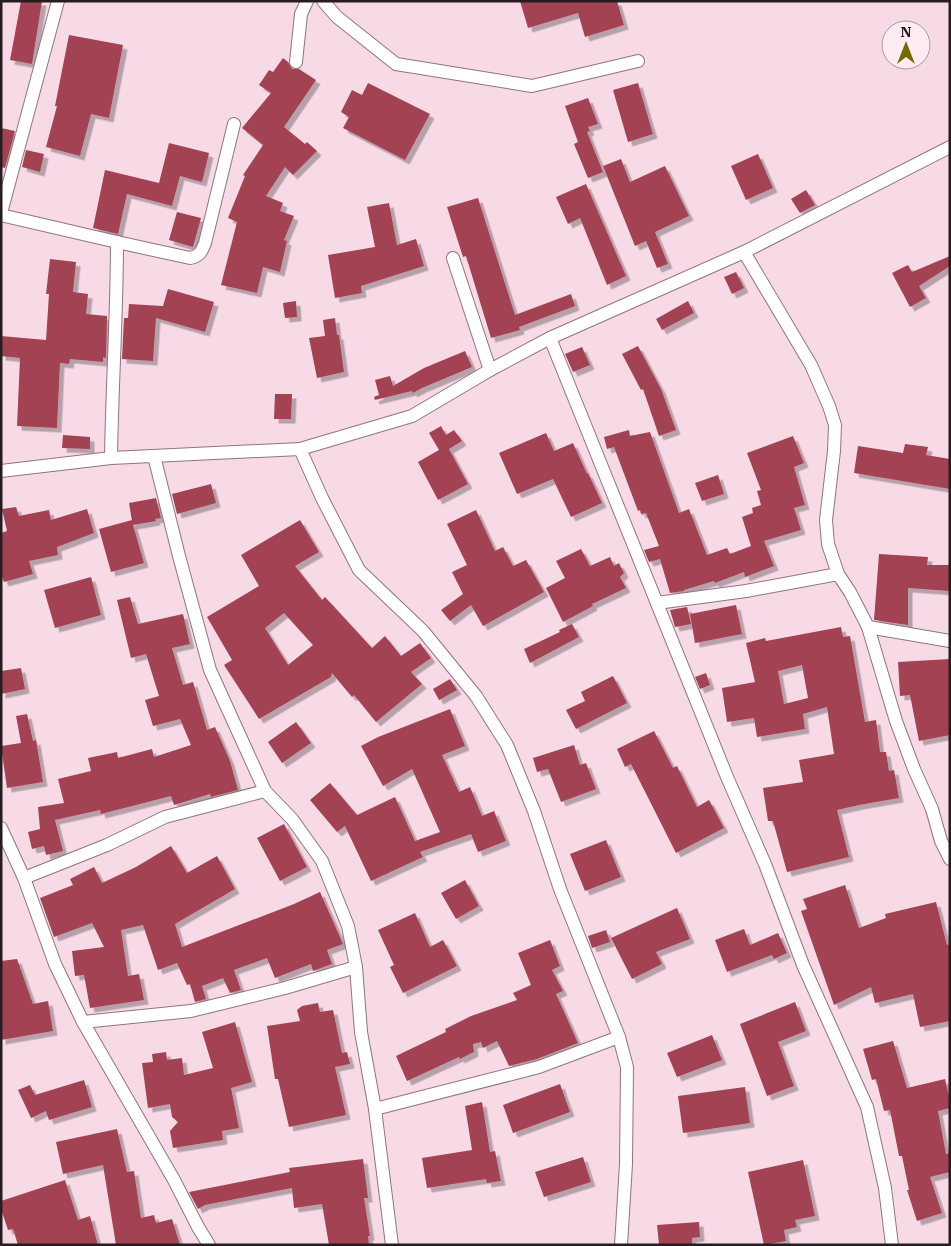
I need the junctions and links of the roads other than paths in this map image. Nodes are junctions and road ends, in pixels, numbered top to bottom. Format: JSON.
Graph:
{"nodes":[{"id":1,"x":58,"y":1,"type":"edge"},
{"id":2,"x":307,"y":1,"type":"edge"},
{"id":3,"x":323,"y":1,"type":"edge"},
{"id":4,"x":638,"y":61,"type":"dead end"},
{"id":5,"x":296,"y":62,"type":"dead end"},
{"id":6,"x":234,"y":124,"type":"dead end"},
{"id":7,"x":950,"y":148,"type":"edge"},
{"id":8,"x":1,"y":214,"type":"edge"},
{"id":9,"x":117,"y":242,"type":"junction"},
{"id":10,"x":744,"y":252,"type":"junction"},
{"id":11,"x":454,"y":258,"type":"dead end"},
{"id":12,"x":550,"y":338,"type":"junction"},
{"id":13,"x":490,"y":370,"type":"junction"},
{"id":14,"x":300,"y":449,"type":"junction"},
{"id":15,"x":154,"y":456,"type":"junction"},
{"id":16,"x":110,"y":458,"type":"junction"},
{"id":17,"x":1,"y":471,"type":"edge"},
{"id":18,"x":838,"y":574,"type":"junction"},
{"id":19,"x":657,"y":603,"type":"junction"},
{"id":20,"x":868,"y":627,"type":"junction"},
{"id":21,"x":950,"y":641,"type":"edge"},
{"id":22,"x":265,"y":791,"type":"junction"},
{"id":23,"x":1,"y":828,"type":"edge"},
{"id":24,"x":950,"y":859,"type":"edge"},
{"id":25,"x":24,"y":878,"type":"junction"},
{"id":26,"x":356,"y":967,"type":"junction"},
{"id":27,"x":82,"y":1022,"type":"junction"},
{"id":28,"x":619,"y":1037,"type":"junction"},
{"id":29,"x":375,"y":1109,"type":"junction"},
{"id":30,"x":209,"y":1245,"type":"edge"},
{"id":31,"x":392,"y":1245,"type":"edge"},
{"id":32,"x":621,"y":1245,"type":"edge"},
{"id":33,"x":892,"y":1245,"type":"edge"}],
"edges":[{"from":1,"to":8,"type":"street"},
{"from":2,"to":5,"type":"street"},
{"from":3,"to":4,"type":"street"},
{"from":6,"to":9,"type":"street"},
{"from":7,"to":10,"type":"street"},
{"from":8,"to":9,"type":"street"},
{"from":9,"to":16,"type":"street"},
{"from":10,"to":12,"type":"street"},
{"from":10,"to":18,"type":"street"},
{"from":11,"to":13,"type":"street"},
{"from":12,"to":13,"type":"street"},
{"from":12,"to":19,"type":"street"},
{"from":13,"to":14,"type":"street"},
{"from":14,"to":15,"type":"street"},
{"from":14,"to":28,"type":"street"},
{"from":15,"to":16,"type":"street"},
{"from":15,"to":22,"type":"street"},
{"from":16,"to":17,"type":"street"},
{"from":18,"to":19,"type":"street"},
{"from":18,"to":20,"type":"street"},
{"from":19,"to":33,"type":"street"},
{"from":20,"to":21,"type":"street"},
{"from":20,"to":24,"type":"street"},
{"from":22,"to":25,"type":"street"},
{"from":22,"to":26,"type":"street"},
{"from":23,"to":25,"type":"street"},
{"from":25,"to":27,"type":"street"},
{"from":26,"to":27,"type":"street"},
{"from":26,"to":29,"type":"street"},
{"from":27,"to":30,"type":"street"},
{"from":28,"to":29,"type":"street"},
{"from":28,"to":32,"type":"street"},
{"from":29,"to":31,"type":"street"}]}
